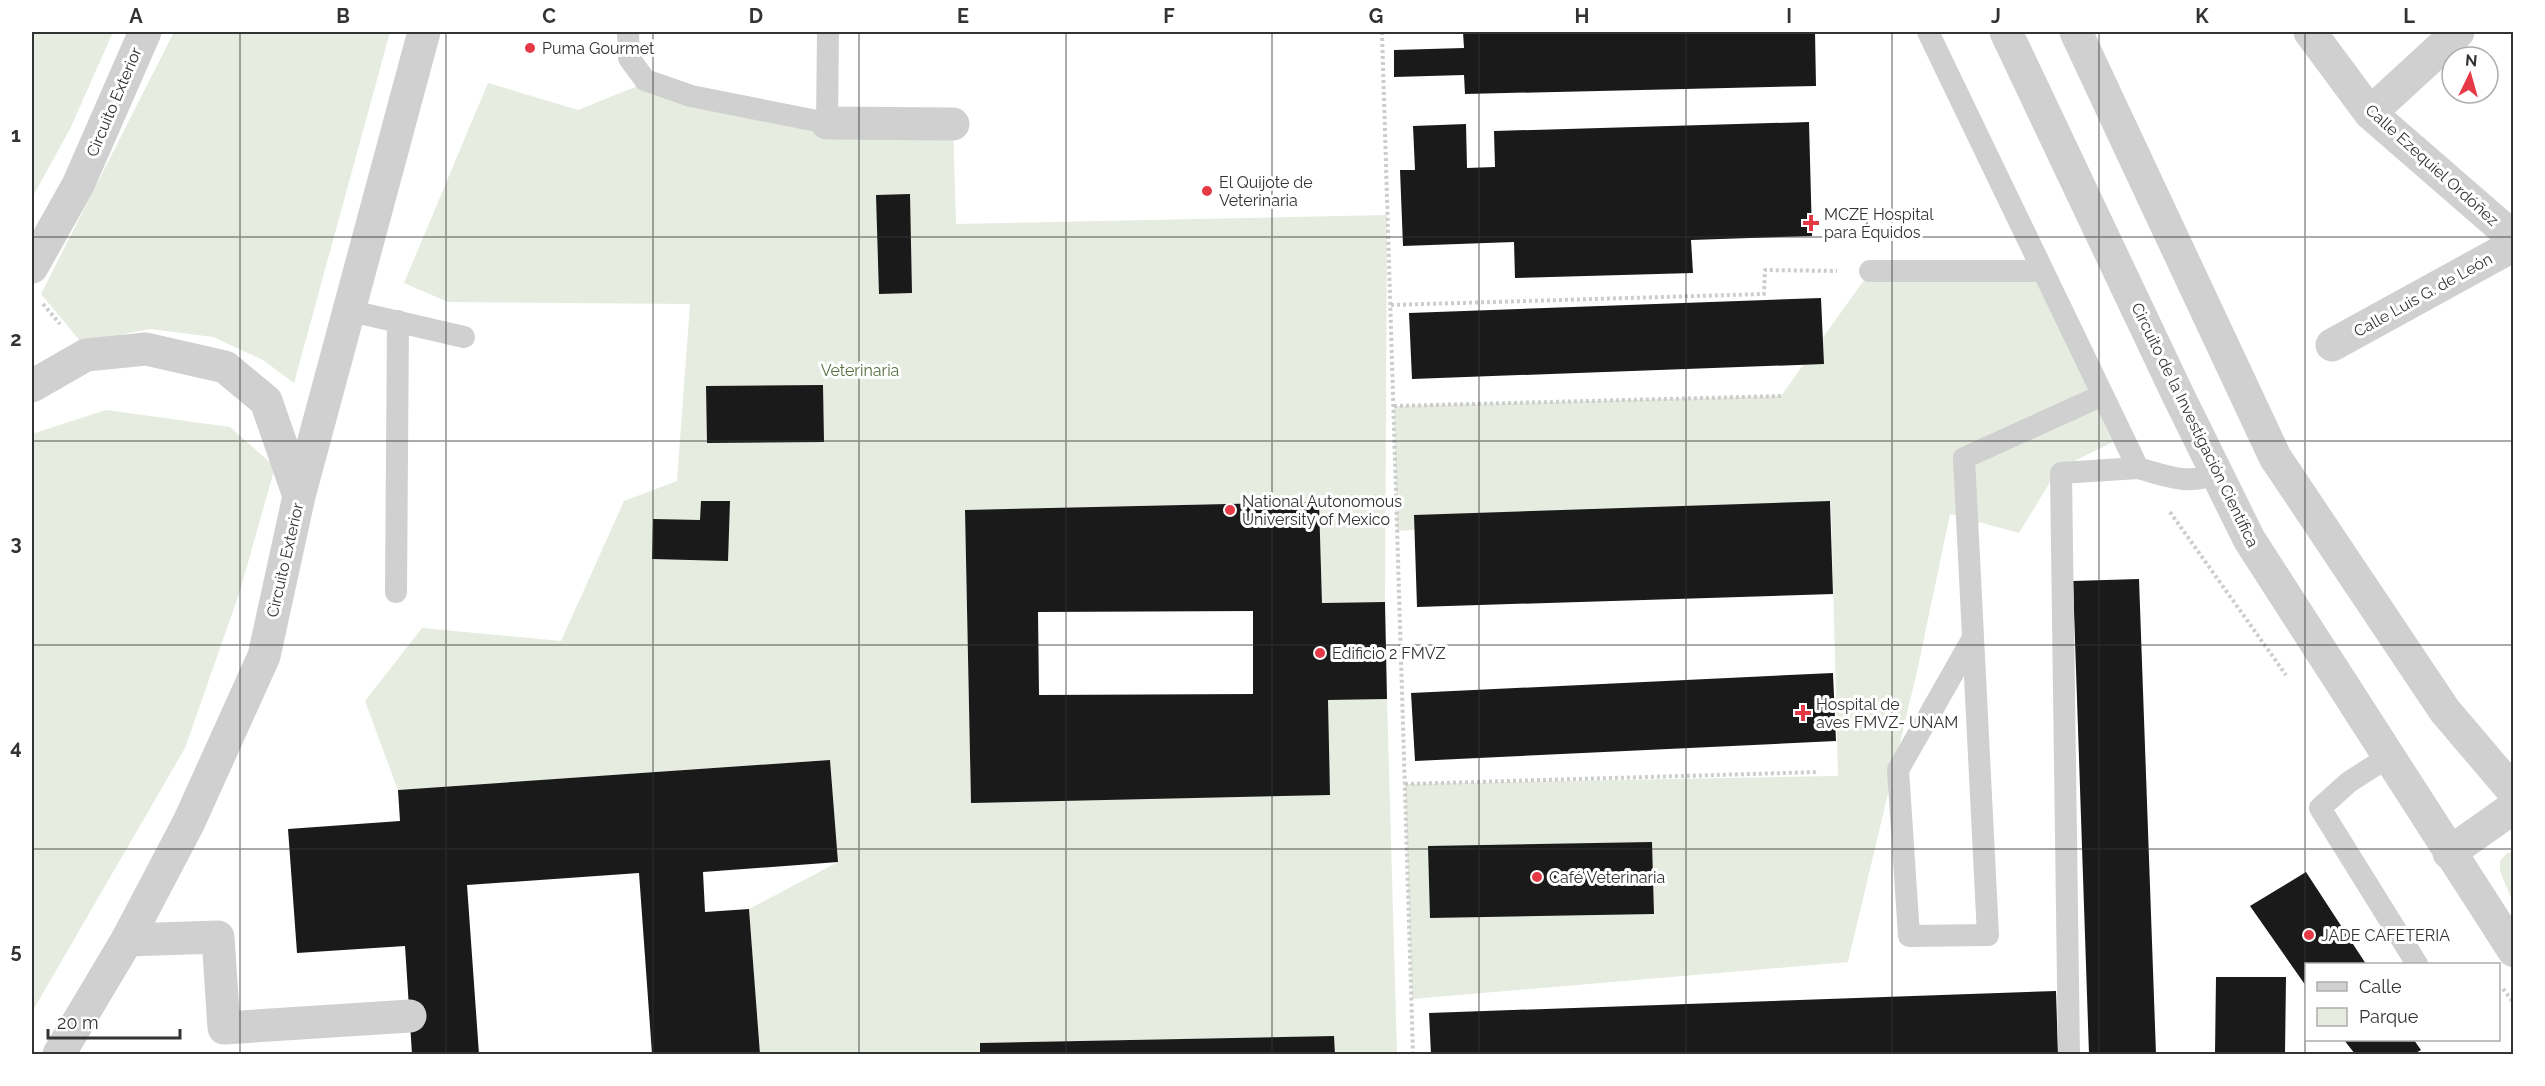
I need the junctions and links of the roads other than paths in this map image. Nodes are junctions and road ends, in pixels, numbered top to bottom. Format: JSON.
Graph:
{"nodes":[{"id":1,"x":145,"y":32,"type":"edge"},
{"id":2,"x":424,"y":32,"type":"edge"},
{"id":3,"x":628,"y":32,"type":"edge"},
{"id":4,"x":828,"y":32,"type":"edge"},
{"id":5,"x":1928,"y":32,"type":"edge"},
{"id":6,"x":2006,"y":32,"type":"edge"},
{"id":7,"x":2076,"y":32,"type":"edge"},
{"id":8,"x":2310,"y":32,"type":"edge"},
{"id":9,"x":2458,"y":32,"type":"edge"},
{"id":10,"x":2370,"y":113,"type":"junction"},
{"id":11,"x":827,"y":123,"type":"junction"},
{"id":12,"x":953,"y":124,"type":"dead end"},
{"id":13,"x":2514,"y":238,"type":"edge"},
{"id":14,"x":2514,"y":245,"type":"edge"},
{"id":15,"x":32,"y":267,"type":"edge"},
{"id":16,"x":1870,"y":271,"type":"road end"},
{"id":17,"x":2043,"y":271,"type":"junction"},
{"id":18,"x":351,"y":311,"type":"junction"},
{"id":19,"x":398,"y":321,"type":"junction"},
{"id":20,"x":464,"y":337,"type":"dead end"},
{"id":21,"x":2332,"y":345,"type":"dead end"},
{"id":22,"x":32,"y":386,"type":"edge"},
{"id":23,"x":2103,"y":395,"type":"junction"},
{"id":24,"x":2138,"y":468,"type":"junction"},
{"id":25,"x":2217,"y":473,"type":"junction"},
{"id":26,"x":299,"y":496,"type":"junction"},
{"id":27,"x":396,"y":592,"type":"dead end"},
{"id":28,"x":1973,"y":638,"type":"junction"},
{"id":29,"x":2388,"y":757,"type":"junction"},
{"id":30,"x":2514,"y":792,"type":"edge"},
{"id":31,"x":2514,"y":807,"type":"edge"},
{"id":32,"x":2449,"y":853,"type":"junction"},
{"id":33,"x":127,"y":940,"type":"junction"},
{"id":34,"x":2514,"y":951,"type":"edge"},
{"id":35,"x":2416,"y":963,"type":"edge"},
{"id":36,"x":410,"y":1016,"type":"dead end"},
{"id":37,"x":59,"y":1054,"type":"edge"},
{"id":38,"x":2069,"y":1054,"type":"edge"}],
"edges":[{"from":1,"to":15,"type":"street","name":"Circuito Exterior"},
{"from":2,"to":18,"type":"street","name":"Circuito Exterior"},
{"from":3,"to":11,"type":"lane"},
{"from":4,"to":11,"type":"lane"},
{"from":5,"to":17,"type":"lane"},
{"from":6,"to":25,"type":"street","name":"Circuito de la Investigación Científica"},
{"from":7,"to":30,"type":"street"},
{"from":8,"to":10,"type":"street","name":"Calle Ezequiel Ordóñez"},
{"from":9,"to":10,"type":"street"},
{"from":10,"to":13,"type":"street","name":"Calle Ezequiel Ordóñez"},
{"from":11,"to":12,"type":"street"},
{"from":14,"to":21,"type":"street","name":"Calle Luis G. de León"},
{"from":16,"to":17,"type":"lane"},
{"from":17,"to":23,"type":"lane"},
{"from":18,"to":19,"type":"lane"},
{"from":18,"to":26,"type":"street","name":"Circuito Exterior"},
{"from":19,"to":20,"type":"lane"},
{"from":19,"to":27,"type":"lane"},
{"from":22,"to":26,"type":"street"},
{"from":23,"to":24,"type":"lane"},
{"from":23,"to":28,"type":"lane"},
{"from":24,"to":25,"type":"lane"},
{"from":24,"to":38,"type":"lane"},
{"from":25,"to":29,"type":"street","name":"Circuito de la Investigación Científica"},
{"from":26,"to":33,"type":"street","name":"Circuito Exterior"},
{"from":28,"to":28,"type":"lane"},
{"from":29,"to":32,"type":"street","name":"Circuito de la Investigación Científica"},
{"from":29,"to":35,"type":"lane"},
{"from":31,"to":32,"type":"street"},
{"from":32,"to":34,"type":"street","name":"Circuito de la Investigación Científica"},
{"from":33,"to":36,"type":"street"},
{"from":33,"to":37,"type":"street","name":"Circuito Exterior"}]}
